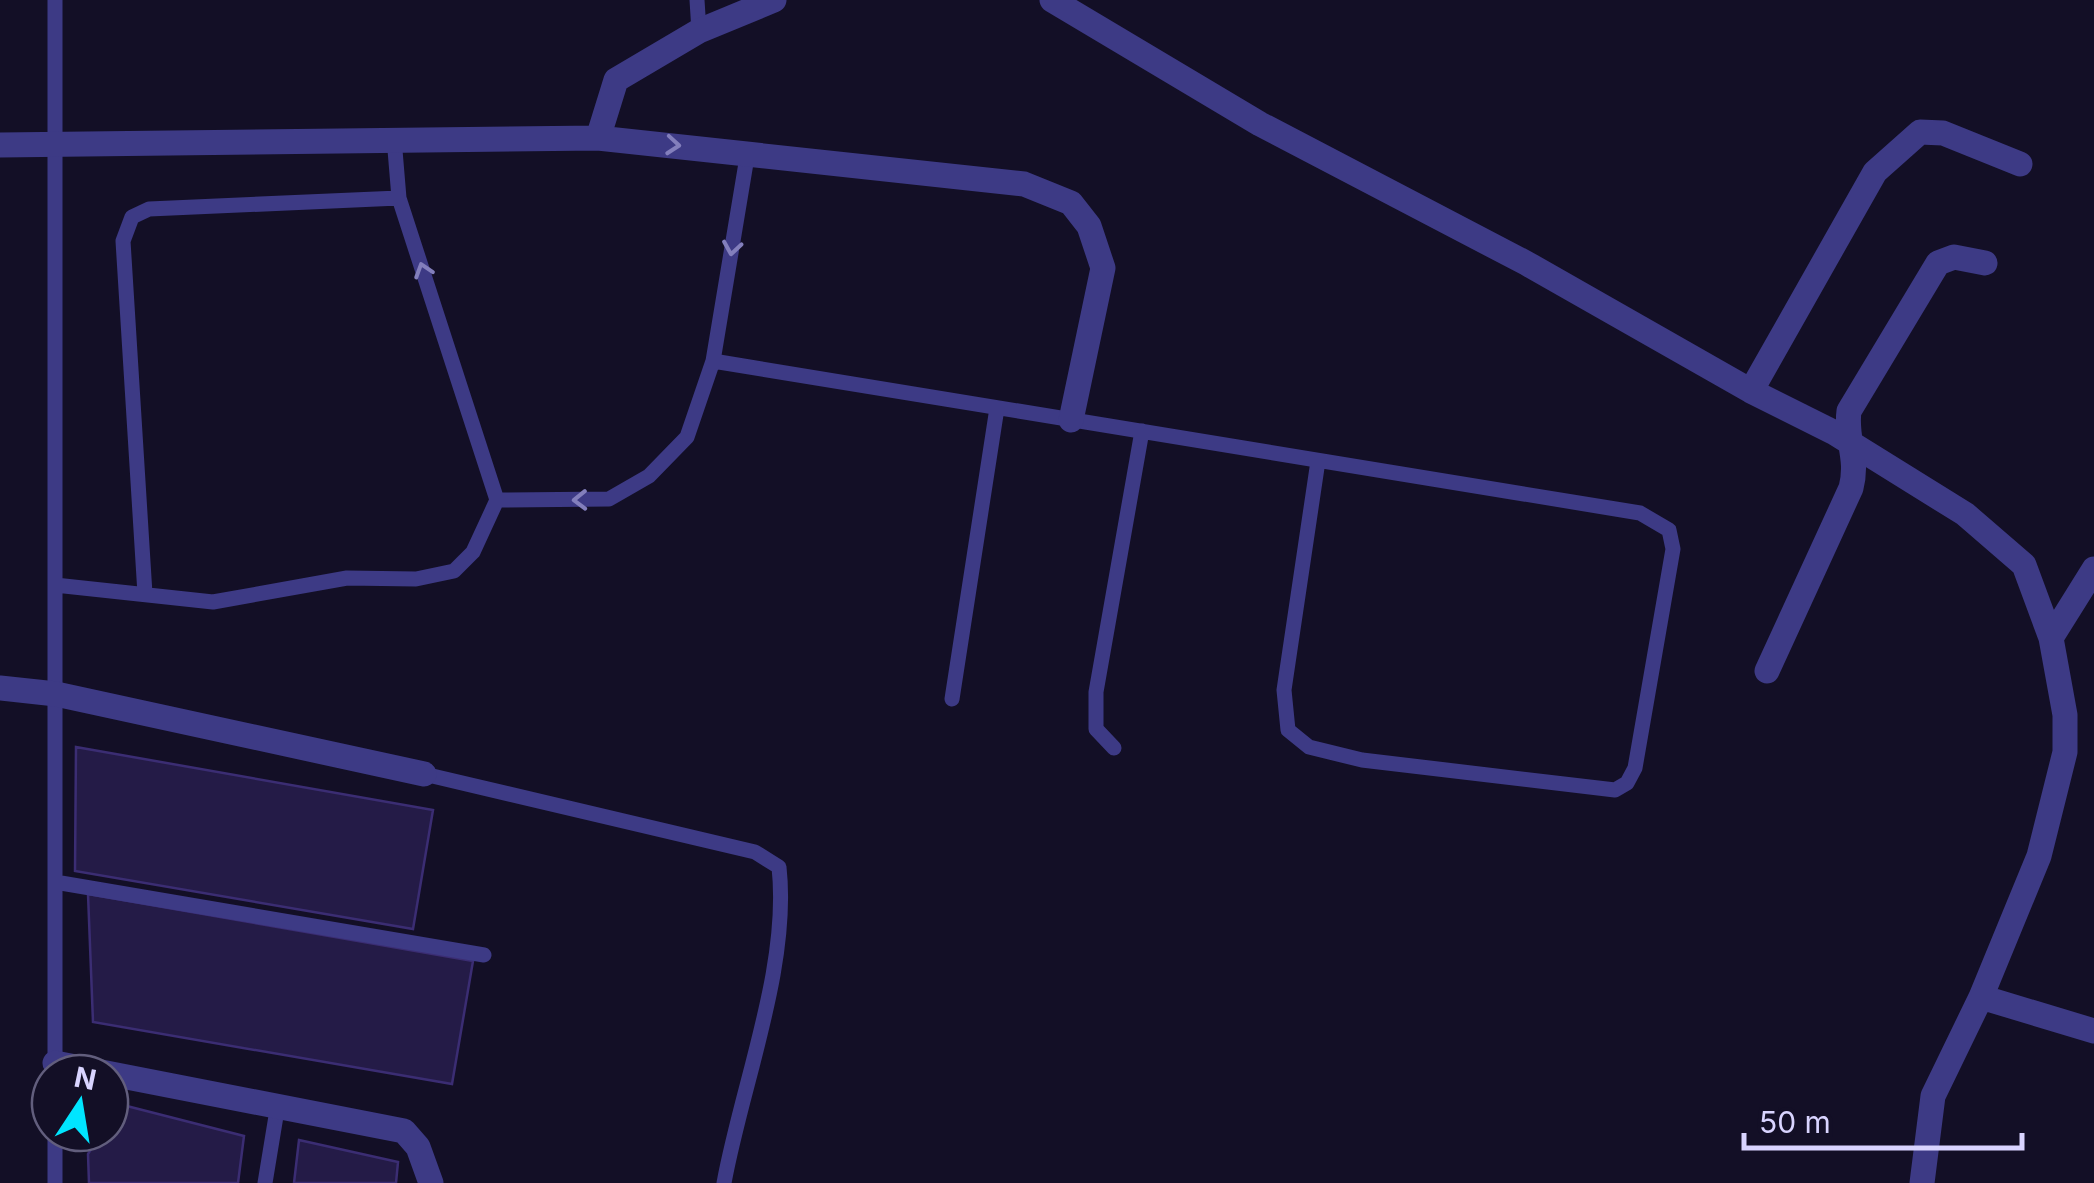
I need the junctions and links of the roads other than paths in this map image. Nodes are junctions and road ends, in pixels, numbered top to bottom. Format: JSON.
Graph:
{"nodes":[{"id":1,"x":55,"y":0,"type":"edge"},
{"id":2,"x":697,"y":0,"type":"edge"},
{"id":3,"x":774,"y":0,"type":"edge"},
{"id":4,"x":1052,"y":0,"type":"edge"},
{"id":5,"x":700,"y":31,"type":"junction"},
{"id":6,"x":394,"y":138,"type":"junction"},
{"id":7,"x":598,"y":138,"type":"junction"},
{"id":8,"x":0,"y":145,"type":"edge"},
{"id":9,"x":57,"y":148,"type":"junction"},
{"id":10,"x":748,"y":152,"type":"junction"},
{"id":11,"x":2020,"y":164,"type":"dead end"},
{"id":12,"x":399,"y":198,"type":"junction"},
{"id":13,"x":1985,"y":264,"type":"dead end"},
{"id":14,"x":713,"y":362,"type":"junction"},
{"id":15,"x":1750,"y":392,"type":"junction"},
{"id":16,"x":997,"y":408,"type":"junction"},
{"id":17,"x":1070,"y":420,"type":"junction"},
{"id":18,"x":1142,"y":431,"type":"junction"},
{"id":19,"x":1852,"y":443,"type":"junction"},
{"id":20,"x":1318,"y":460,"type":"junction"},
{"id":21,"x":498,"y":500,"type":"junction"},
{"id":22,"x":2094,"y":569,"type":"edge"},
{"id":23,"x":55,"y":585,"type":"junction"},
{"id":24,"x":145,"y":594,"type":"junction"},
{"id":25,"x":2051,"y":638,"type":"junction"},
{"id":26,"x":1767,"y":671,"type":"dead end"},
{"id":27,"x":0,"y":688,"type":"edge"},
{"id":28,"x":56,"y":694,"type":"junction"},
{"id":29,"x":952,"y":699,"type":"dead end"},
{"id":30,"x":1114,"y":748,"type":"dead end"},
{"id":31,"x":424,"y":774,"type":"joint"},
{"id":32,"x":55,"y":882,"type":"junction"},
{"id":33,"x":484,"y":955,"type":"dead end"},
{"id":34,"x":1981,"y":997,"type":"junction"},
{"id":35,"x":2094,"y":1030,"type":"edge"},
{"id":36,"x":55,"y":1053,"type":"edge"},
{"id":37,"x":130,"y":1080,"type":"edge"},
{"id":38,"x":278,"y":1104,"type":"junction"},
{"id":39,"x":55,"y":1153,"type":"edge"},
{"id":40,"x":56,"y":1183,"type":"edge"},
{"id":41,"x":265,"y":1183,"type":"edge"},
{"id":42,"x":431,"y":1183,"type":"edge"},
{"id":43,"x":724,"y":1183,"type":"edge"},
{"id":44,"x":1922,"y":1183,"type":"edge"}],
"edges":[{"from":1,"to":9,"type":"lane"},
{"from":2,"to":5,"type":"lane"},
{"from":3,"to":5,"type":"street"},
{"from":4,"to":15,"type":"street"},
{"from":5,"to":7,"type":"street"},
{"from":6,"to":7,"type":"street"},
{"from":6,"to":9,"type":"street"},
{"from":6,"to":12,"type":"lane"},
{"from":7,"to":10,"type":"street","one_way":true},
{"from":8,"to":9,"type":"street"},
{"from":9,"to":23,"type":"lane"},
{"from":10,"to":14,"type":"lane","one_way":true},
{"from":10,"to":17,"type":"street"},
{"from":11,"to":15,"type":"street"},
{"from":21,"to":12,"type":"lane","one_way":true},
{"from":12,"to":24,"type":"lane"},
{"from":13,"to":19,"type":"street"},
{"from":14,"to":16,"type":"lane"},
{"from":14,"to":21,"type":"lane","one_way":true},
{"from":15,"to":19,"type":"street"},
{"from":16,"to":17,"type":"lane"},
{"from":16,"to":29,"type":"lane"},
{"from":17,"to":18,"type":"lane"},
{"from":18,"to":20,"type":"lane"},
{"from":18,"to":30,"type":"lane"},
{"from":19,"to":25,"type":"street"},
{"from":19,"to":26,"type":"street"},
{"from":20,"to":20,"type":"lane"},
{"from":21,"to":24,"type":"lane"},
{"from":22,"to":25,"type":"street"},
{"from":23,"to":24,"type":"lane"},
{"from":23,"to":28,"type":"lane"},
{"from":25,"to":34,"type":"street"},
{"from":27,"to":28,"type":"street"},
{"from":28,"to":31,"type":"street"},
{"from":28,"to":32,"type":"lane"},
{"from":31,"to":43,"type":"lane"},
{"from":32,"to":33,"type":"lane"},
{"from":32,"to":36,"type":"lane"},
{"from":34,"to":35,"type":"street"},
{"from":34,"to":44,"type":"street"},
{"from":37,"to":38,"type":"street"},
{"from":38,"to":41,"type":"lane"},
{"from":38,"to":42,"type":"street"},
{"from":39,"to":40,"type":"lane"}]}
